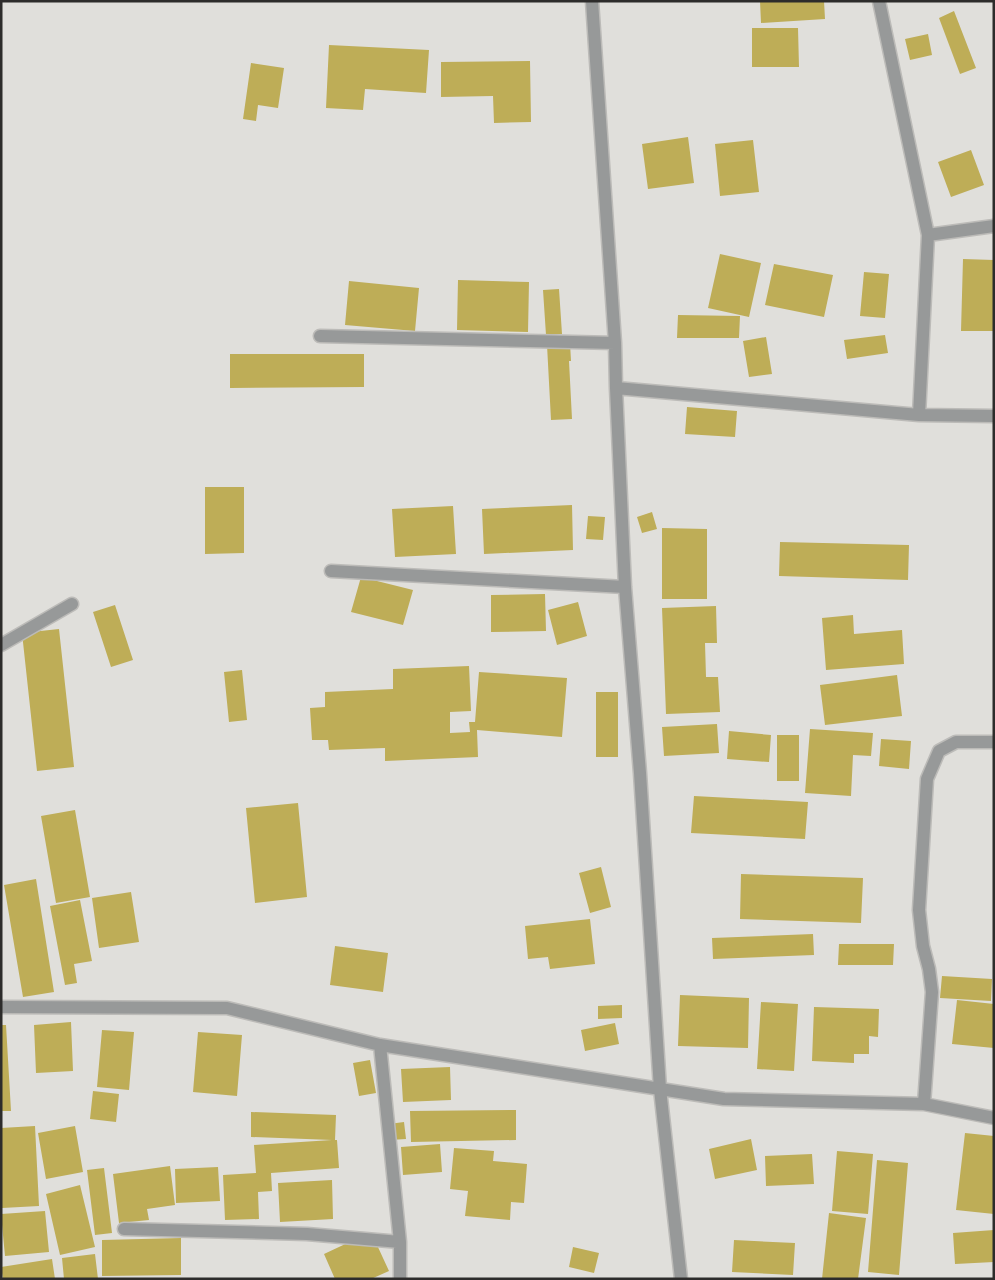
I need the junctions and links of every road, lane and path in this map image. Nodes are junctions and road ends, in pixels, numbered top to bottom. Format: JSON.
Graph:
{"nodes":[{"id":1,"x":592,"y":1,"type":"edge"},
{"id":2,"x":879,"y":1,"type":"edge"},
{"id":3,"x":994,"y":226,"type":"edge"},
{"id":4,"x":928,"y":235,"type":"junction"},
{"id":5,"x":320,"y":336,"type":"dead end"},
{"id":6,"x":615,"y":343,"type":"junction"},
{"id":7,"x":616,"y":388,"type":"junction"},
{"id":8,"x":919,"y":414,"type":"junction"},
{"id":9,"x":994,"y":416,"type":"edge"},
{"id":10,"x":331,"y":571,"type":"dead end"},
{"id":11,"x":625,"y":586,"type":"junction"},
{"id":12,"x":72,"y":604,"type":"dead end"},
{"id":13,"x":1,"y":645,"type":"edge"},
{"id":14,"x":994,"y":742,"type":"edge"},
{"id":15,"x":1,"y":1007,"type":"edge"},
{"id":16,"x":380,"y":1045,"type":"junction"},
{"id":17,"x":660,"y":1089,"type":"junction"},
{"id":18,"x":924,"y":1104,"type":"junction"},
{"id":19,"x":994,"y":1118,"type":"edge"},
{"id":20,"x":124,"y":1229,"type":"dead end"},
{"id":21,"x":400,"y":1242,"type":"junction"},
{"id":22,"x":400,"y":1279,"type":"edge"},
{"id":23,"x":681,"y":1279,"type":"edge"}],
"edges":[{"from":1,"to":6,"type":"street"},
{"from":2,"to":4,"type":"street"},
{"from":3,"to":4,"type":"street"},
{"from":4,"to":8,"type":"street"},
{"from":5,"to":6,"type":"street"},
{"from":6,"to":7,"type":"street"},
{"from":7,"to":8,"type":"street"},
{"from":7,"to":11,"type":"street"},
{"from":8,"to":9,"type":"street"},
{"from":10,"to":11,"type":"street"},
{"from":11,"to":17,"type":"street"},
{"from":12,"to":13,"type":"street"},
{"from":14,"to":18,"type":"street"},
{"from":15,"to":16,"type":"street"},
{"from":16,"to":17,"type":"street"},
{"from":16,"to":21,"type":"street"},
{"from":17,"to":18,"type":"street"},
{"from":17,"to":23,"type":"street"},
{"from":18,"to":19,"type":"street"},
{"from":20,"to":21,"type":"street"},
{"from":21,"to":22,"type":"street"}]}
